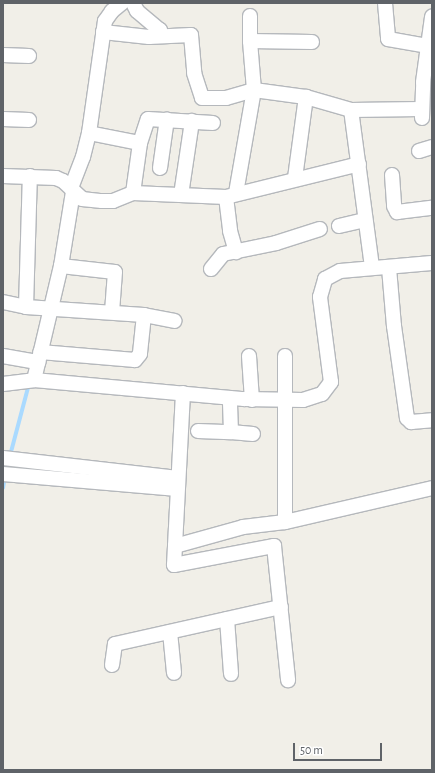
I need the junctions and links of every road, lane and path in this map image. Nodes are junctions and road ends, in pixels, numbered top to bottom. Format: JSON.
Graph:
{"nodes":[{"id":1,"x":122,"y":3,"type":"edge"},
{"id":2,"x":132,"y":3,"type":"edge"},
{"id":3,"x":385,"y":3,"type":"edge"},
{"id":4,"x":250,"y":16,"type":"dead end"},
{"id":5,"x":432,"y":17,"type":"edge"},
{"id":6,"x":103,"y":32,"type":"junction"},
{"id":7,"x":161,"y":36,"type":"junction"},
{"id":8,"x":250,"y":41,"type":"junction"},
{"id":9,"x":312,"y":42,"type":"dead end"},
{"id":10,"x":428,"y":46,"type":"junction"},
{"id":11,"x":3,"y":55,"type":"edge"},
{"id":12,"x":30,"y":56,"type":"dead end"},
{"id":13,"x":254,"y":90,"type":"junction"},
{"id":14,"x":306,"y":97,"type":"junction"},
{"id":15,"x":351,"y":110,"type":"junction"},
{"id":16,"x":3,"y":118,"type":"edge"},
{"id":17,"x":167,"y":119,"type":"junction"},
{"id":18,"x":29,"y":120,"type":"dead end"},
{"id":19,"x":192,"y":121,"type":"junction"},
{"id":20,"x":213,"y":123,"type":"dead end"},
{"id":21,"x":89,"y":133,"type":"junction"},
{"id":22,"x":140,"y":143,"type":"junction"},
{"id":23,"x":359,"y":164,"type":"junction"},
{"id":24,"x":160,"y":168,"type":"dead end"},
{"id":25,"x":392,"y":175,"type":"dead end"},
{"id":26,"x":3,"y":176,"type":"edge"},
{"id":27,"x":30,"y":176,"type":"junction"},
{"id":28,"x":295,"y":178,"type":"junction"},
{"id":29,"x":72,"y":190,"type":"junction"},
{"id":30,"x":133,"y":193,"type":"junction"},
{"id":31,"x":181,"y":195,"type":"junction"},
{"id":32,"x":231,"y":195,"type":"junction"},
{"id":33,"x":432,"y":208,"type":"edge"},
{"id":34,"x":365,"y":220,"type":"junction"},
{"id":35,"x":339,"y":226,"type":"dead end"},
{"id":36,"x":320,"y":229,"type":"dead end"},
{"id":37,"x":236,"y":252,"type":"junction"},
{"id":38,"x":432,"y":263,"type":"edge"},
{"id":39,"x":61,"y":266,"type":"junction"},
{"id":40,"x":372,"y":267,"type":"junction"},
{"id":41,"x":389,"y":268,"type":"junction"},
{"id":42,"x":211,"y":269,"type":"dead end"},
{"id":43,"x":3,"y":302,"type":"edge"},
{"id":44,"x":26,"y":307,"type":"junction"},
{"id":45,"x":50,"y":308,"type":"junction"},
{"id":46,"x":112,"y":312,"type":"junction"},
{"id":47,"x":144,"y":315,"type":"junction"},
{"id":48,"x":174,"y":321,"type":"dead end"},
{"id":49,"x":3,"y":356,"type":"edge"},
{"id":50,"x":249,"y":356,"type":"dead end"},
{"id":51,"x":284,"y":356,"type":"dead end"},
{"id":52,"x":36,"y":359,"type":"junction"},
{"id":53,"x":30,"y":380,"type":"junction"},
{"id":54,"x":3,"y":384,"type":"edge"},
{"id":55,"x":183,"y":393,"type":"junction"},
{"id":56,"x":230,"y":398,"type":"junction"},
{"id":57,"x":252,"y":400,"type":"junction"},
{"id":58,"x":278,"y":400,"type":"junction"},
{"id":59,"x":432,"y":420,"type":"edge"},
{"id":60,"x":198,"y":431,"type":"dead end"},
{"id":61,"x":231,"y":432,"type":"junction"},
{"id":62,"x":253,"y":434,"type":"dead end"},
{"id":63,"x":3,"y":458,"type":"edge"},
{"id":64,"x":3,"y":474,"type":"edge"},
{"id":65,"x":178,"y":483,"type":"junction"},
{"id":66,"x":432,"y":488,"type":"edge"},
{"id":67,"x":285,"y":522,"type":"junction"},
{"id":68,"x":175,"y":546,"type":"junction"},
{"id":69,"x":281,"y":607,"type":"junction"},
{"id":70,"x":227,"y":619,"type":"junction"},
{"id":71,"x":170,"y":632,"type":"junction"},
{"id":72,"x":112,"y":665,"type":"dead end"},
{"id":73,"x":174,"y":672,"type":"dead end"},
{"id":74,"x":231,"y":674,"type":"dead end"},
{"id":75,"x":288,"y":680,"type":"dead end"}],
"edges":[{"from":1,"to":6,"type":"street"},
{"from":2,"to":7,"type":"street"},
{"from":3,"to":10,"type":"street"},
{"from":4,"to":8,"type":"street"},
{"from":5,"to":10,"type":"street"},
{"from":6,"to":7,"type":"street"},
{"from":6,"to":21,"type":"street"},
{"from":7,"to":13,"type":"street"},
{"from":8,"to":9,"type":"street"},
{"from":8,"to":13,"type":"street"},
{"from":10,"to":15,"type":"street"},
{"from":11,"to":12,"type":"street"},
{"from":13,"to":14,"type":"street"},
{"from":13,"to":32,"type":"street"},
{"from":14,"to":15,"type":"street"},
{"from":14,"to":28,"type":"street"},
{"from":15,"to":23,"type":"street"},
{"from":16,"to":18,"type":"street"},
{"from":17,"to":19,"type":"street"},
{"from":17,"to":22,"type":"street"},
{"from":17,"to":24,"type":"street"},
{"from":19,"to":20,"type":"street"},
{"from":19,"to":31,"type":"street"},
{"from":21,"to":22,"type":"street"},
{"from":21,"to":29,"type":"street"},
{"from":22,"to":30,"type":"street"},
{"from":23,"to":28,"type":"street"},
{"from":23,"to":34,"type":"street"},
{"from":25,"to":33,"type":"street"},
{"from":26,"to":27,"type":"street"},
{"from":27,"to":29,"type":"street"},
{"from":27,"to":44,"type":"street"},
{"from":28,"to":32,"type":"street"},
{"from":29,"to":30,"type":"street"},
{"from":29,"to":39,"type":"street"},
{"from":30,"to":31,"type":"street"},
{"from":31,"to":32,"type":"street"},
{"from":32,"to":37,"type":"street"},
{"from":34,"to":35,"type":"street"},
{"from":34,"to":40,"type":"street"},
{"from":36,"to":37,"type":"street"},
{"from":37,"to":42,"type":"street"},
{"from":38,"to":41,"type":"street"},
{"from":39,"to":45,"type":"street"},
{"from":39,"to":46,"type":"street"},
{"from":40,"to":41,"type":"street"},
{"from":40,"to":58,"type":"street"},
{"from":41,"to":59,"type":"street"},
{"from":43,"to":44,"type":"street"},
{"from":44,"to":45,"type":"street"},
{"from":45,"to":46,"type":"street"},
{"from":45,"to":52,"type":"street"},
{"from":46,"to":47,"type":"street"},
{"from":47,"to":48,"type":"street"},
{"from":47,"to":52,"type":"street"},
{"from":49,"to":52,"type":"street"},
{"from":50,"to":57,"type":"street"},
{"from":51,"to":58,"type":"street"},
{"from":52,"to":53,"type":"street"},
{"from":53,"to":54,"type":"street"},
{"from":53,"to":55,"type":"street"},
{"from":55,"to":56,"type":"street"},
{"from":55,"to":65,"type":"street"},
{"from":56,"to":57,"type":"street"},
{"from":56,"to":61,"type":"street"},
{"from":57,"to":58,"type":"street"},
{"from":58,"to":67,"type":"street"},
{"from":60,"to":61,"type":"street"},
{"from":61,"to":62,"type":"street"},
{"from":63,"to":65,"type":"street"},
{"from":64,"to":65,"type":"street"},
{"from":65,"to":68,"type":"street"},
{"from":66,"to":67,"type":"street"},
{"from":67,"to":68,"type":"street"},
{"from":68,"to":69,"type":"street"},
{"from":69,"to":70,"type":"street"},
{"from":69,"to":75,"type":"street"},
{"from":70,"to":71,"type":"street"},
{"from":70,"to":74,"type":"street"},
{"from":71,"to":72,"type":"street"},
{"from":71,"to":73,"type":"street"}]}
